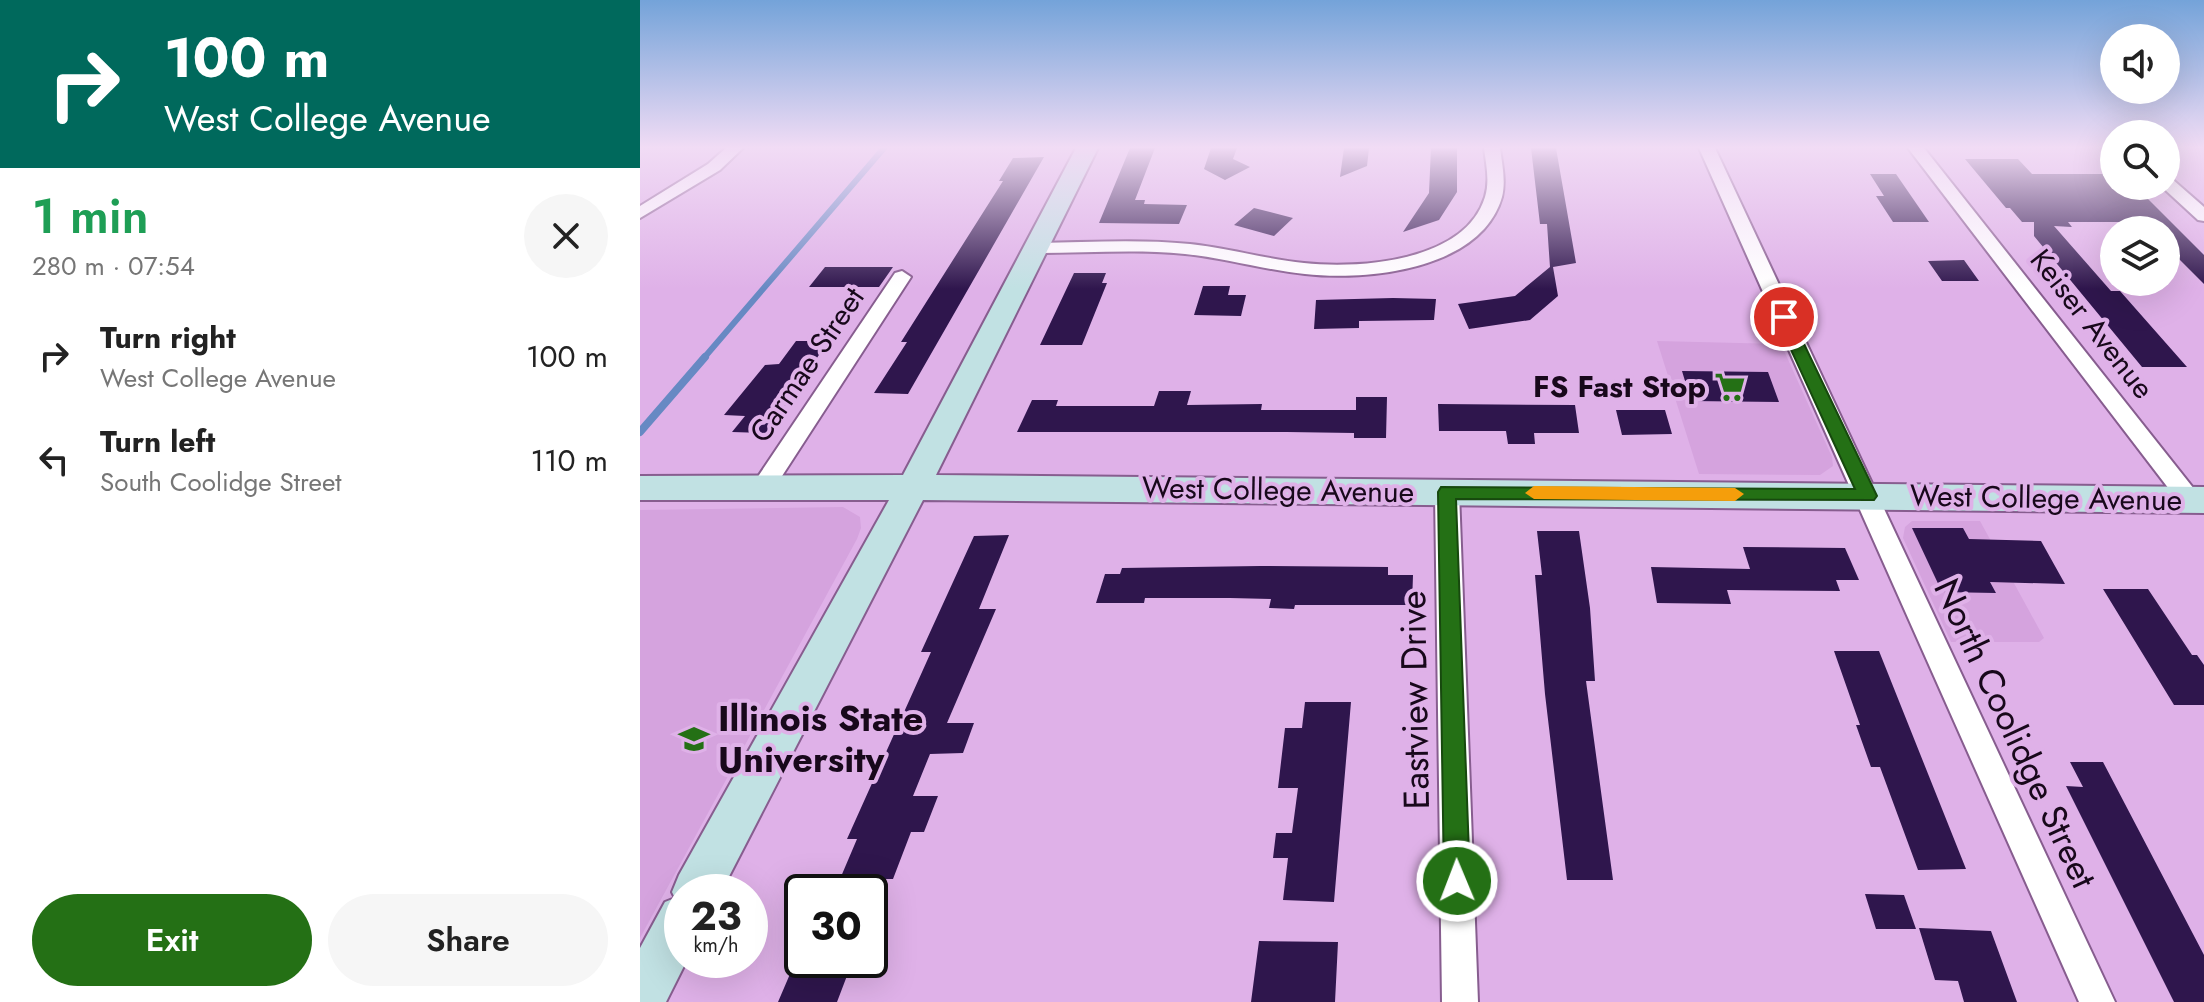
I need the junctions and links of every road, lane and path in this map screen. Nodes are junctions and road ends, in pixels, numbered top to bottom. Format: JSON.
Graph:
{"nodes":[{"id":1,"x":669,"y":195,"type":"edge"},
{"id":2,"x":1064,"y":195,"type":"edge"},
{"id":3,"x":1493,"y":195,"type":"edge"},
{"id":4,"x":1729,"y":195,"type":"edge"},
{"id":5,"x":1953,"y":195,"type":"edge"},
{"id":6,"x":2180,"y":195,"type":"edge"},
{"id":7,"x":640,"y":213,"type":"edge"},
{"id":8,"x":2204,"y":216,"type":"edge"},
{"id":9,"x":1038,"y":248,"type":"junction"},
{"id":10,"x":902,"y":277,"type":"dead end"},
{"id":11,"x":763,"y":487,"type":"junction"},
{"id":12,"x":913,"y":487,"type":"junction"},
{"id":13,"x":640,"y":488,"type":"edge"},
{"id":14,"x":1447,"y":492,"type":"junction"},
{"id":15,"x":1868,"y":496,"type":"junction"},
{"id":16,"x":2197,"y":500,"type":"edge"},
{"id":17,"x":706,"y":874,"type":"edge"},
{"id":18,"x":664,"y":953,"type":"edge"},
{"id":19,"x":640,"y":999,"type":"edge"},
{"id":20,"x":1460,"y":1002,"type":"edge"},
{"id":21,"x":2097,"y":1002,"type":"edge"}],
"edges":[{"from":1,"to":7,"type":"street"},
{"from":2,"to":9,"type":"main road"},
{"from":3,"to":9,"type":"street"},
{"from":4,"to":15,"type":"street","name":"North Coolidge Street"},
{"from":5,"to":16,"type":"street","name":"Keiser Avenue"},
{"from":6,"to":8,"type":"street"},
{"from":9,"to":12,"type":"main road"},
{"from":10,"to":11,"type":"street","name":"Carmae Street"},
{"from":11,"to":12,"type":"main road","name":"West College Avenue"},
{"from":11,"to":13,"type":"main road","name":"West College Avenue"},
{"from":12,"to":14,"type":"main road","name":"West College Avenue"},
{"from":12,"to":17,"type":"main road"},
{"from":14,"to":15,"type":"main road","name":"West College Avenue"},
{"from":14,"to":20,"type":"street","name":"Eastview Drive"},
{"from":15,"to":16,"type":"main road","name":"West College Avenue"},
{"from":15,"to":21,"type":"street","name":"North Coolidge Street"},
{"from":18,"to":19,"type":"main road"}]}
